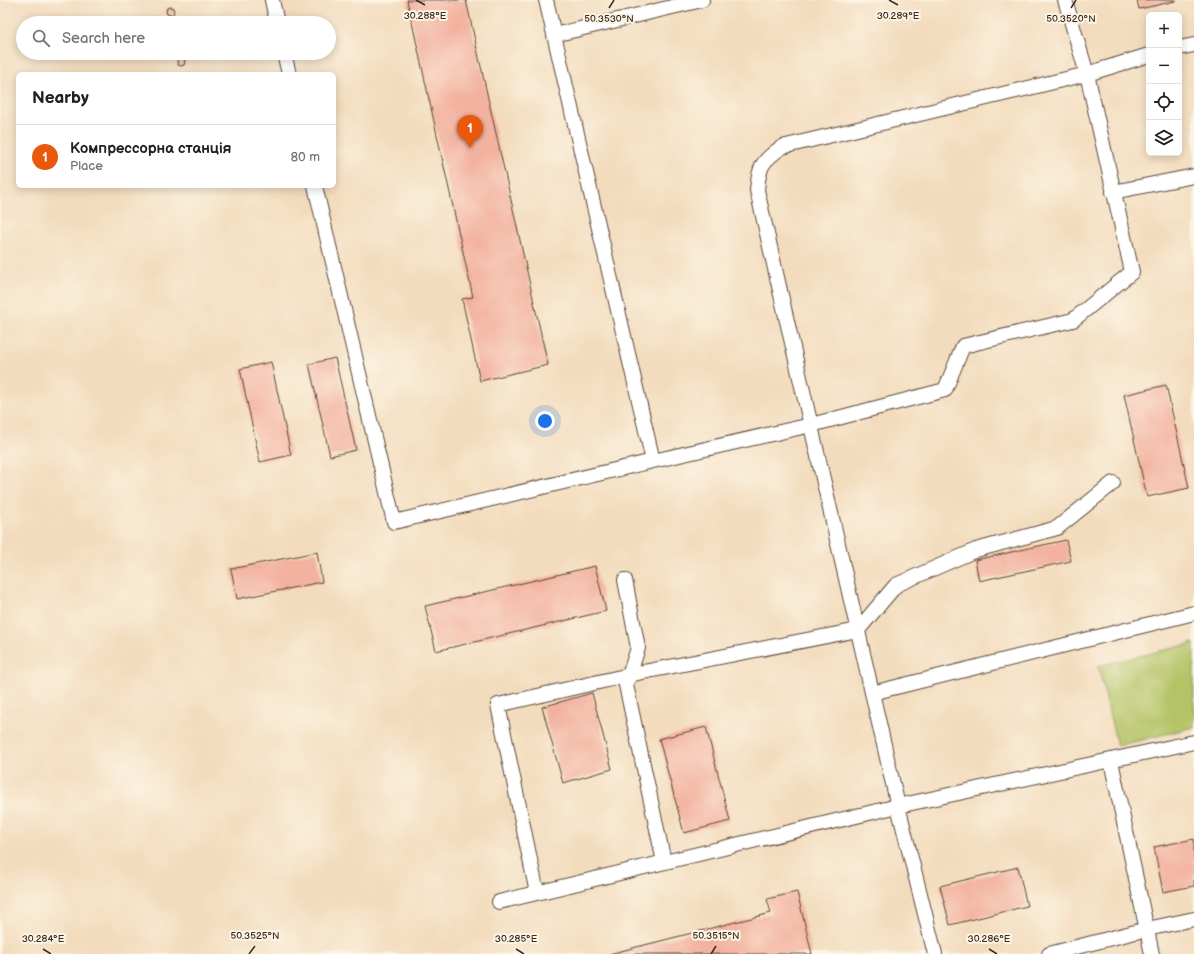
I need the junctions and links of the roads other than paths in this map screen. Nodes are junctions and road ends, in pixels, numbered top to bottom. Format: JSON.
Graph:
{"nodes":[{"id":1,"x":272,"y":0,"type":"edge"},
{"id":2,"x":546,"y":0,"type":"edge"},
{"id":3,"x":702,"y":0,"type":"edge"},
{"id":4,"x":1065,"y":0,"type":"edge"},
{"id":5,"x":275,"y":16,"type":"edge"},
{"id":6,"x":554,"y":35,"type":"junction"},
{"id":7,"x":1194,"y":45,"type":"edge"},
{"id":8,"x":1182,"y":47,"type":"edge"},
{"id":9,"x":1146,"y":56,"type":"edge"},
{"id":10,"x":286,"y":60,"type":"edge"},
{"id":11,"x":289,"y":72,"type":"edge"},
{"id":12,"x":1088,"y":74,"type":"junction"},
{"id":13,"x":1194,"y":176,"type":"edge"},
{"id":14,"x":315,"y":188,"type":"edge"},
{"id":15,"x":1114,"y":192,"type":"junction"},
{"id":16,"x":811,"y":425,"type":"junction"},
{"id":17,"x":652,"y":461,"type":"junction"},
{"id":18,"x":1113,"y":483,"type":"dead end"},
{"id":19,"x":625,"y":580,"type":"dead end"},
{"id":20,"x":1194,"y":613,"type":"edge"},
{"id":21,"x":858,"y":630,"type":"junction"},
{"id":22,"x":630,"y":675,"type":"junction"},
{"id":23,"x":872,"y":693,"type":"junction"},
{"id":24,"x":1194,"y":742,"type":"edge"},
{"id":25,"x":1111,"y":761,"type":"junction"},
{"id":26,"x":898,"y":806,"type":"junction"},
{"id":27,"x":664,"y":862,"type":"junction"},
{"id":28,"x":537,"y":892,"type":"junction"},
{"id":29,"x":499,"y":902,"type":"dead end"},
{"id":30,"x":1194,"y":918,"type":"edge"},
{"id":31,"x":1147,"y":929,"type":"junction"},
{"id":32,"x":934,"y":954,"type":"edge"},
{"id":33,"x":1048,"y":954,"type":"edge"},
{"id":34,"x":1152,"y":954,"type":"edge"}],
"edges":[{"from":1,"to":5,"type":"lane"},
{"from":2,"to":6,"type":"lane"},
{"from":3,"to":6,"type":"lane"},
{"from":4,"to":12,"type":"lane"},
{"from":6,"to":17,"type":"lane"},
{"from":7,"to":8,"type":"lane"},
{"from":9,"to":12,"type":"lane"},
{"from":10,"to":11,"type":"lane"},
{"from":12,"to":15,"type":"lane"},
{"from":12,"to":16,"type":"lane"},
{"from":13,"to":15,"type":"lane"},
{"from":14,"to":17,"type":"lane"},
{"from":15,"to":16,"type":"lane"},
{"from":16,"to":17,"type":"lane"},
{"from":16,"to":21,"type":"lane"},
{"from":18,"to":21,"type":"lane"},
{"from":19,"to":22,"type":"lane"},
{"from":20,"to":23,"type":"lane"},
{"from":21,"to":22,"type":"lane"},
{"from":21,"to":23,"type":"lane"},
{"from":22,"to":27,"type":"lane"},
{"from":22,"to":28,"type":"lane"},
{"from":23,"to":26,"type":"lane"},
{"from":24,"to":25,"type":"lane"},
{"from":25,"to":26,"type":"lane"},
{"from":25,"to":31,"type":"lane"},
{"from":26,"to":27,"type":"lane"},
{"from":26,"to":32,"type":"lane"},
{"from":27,"to":28,"type":"lane"},
{"from":28,"to":29,"type":"lane"},
{"from":30,"to":31,"type":"lane"},
{"from":31,"to":33,"type":"lane"},
{"from":31,"to":34,"type":"lane"}]}
